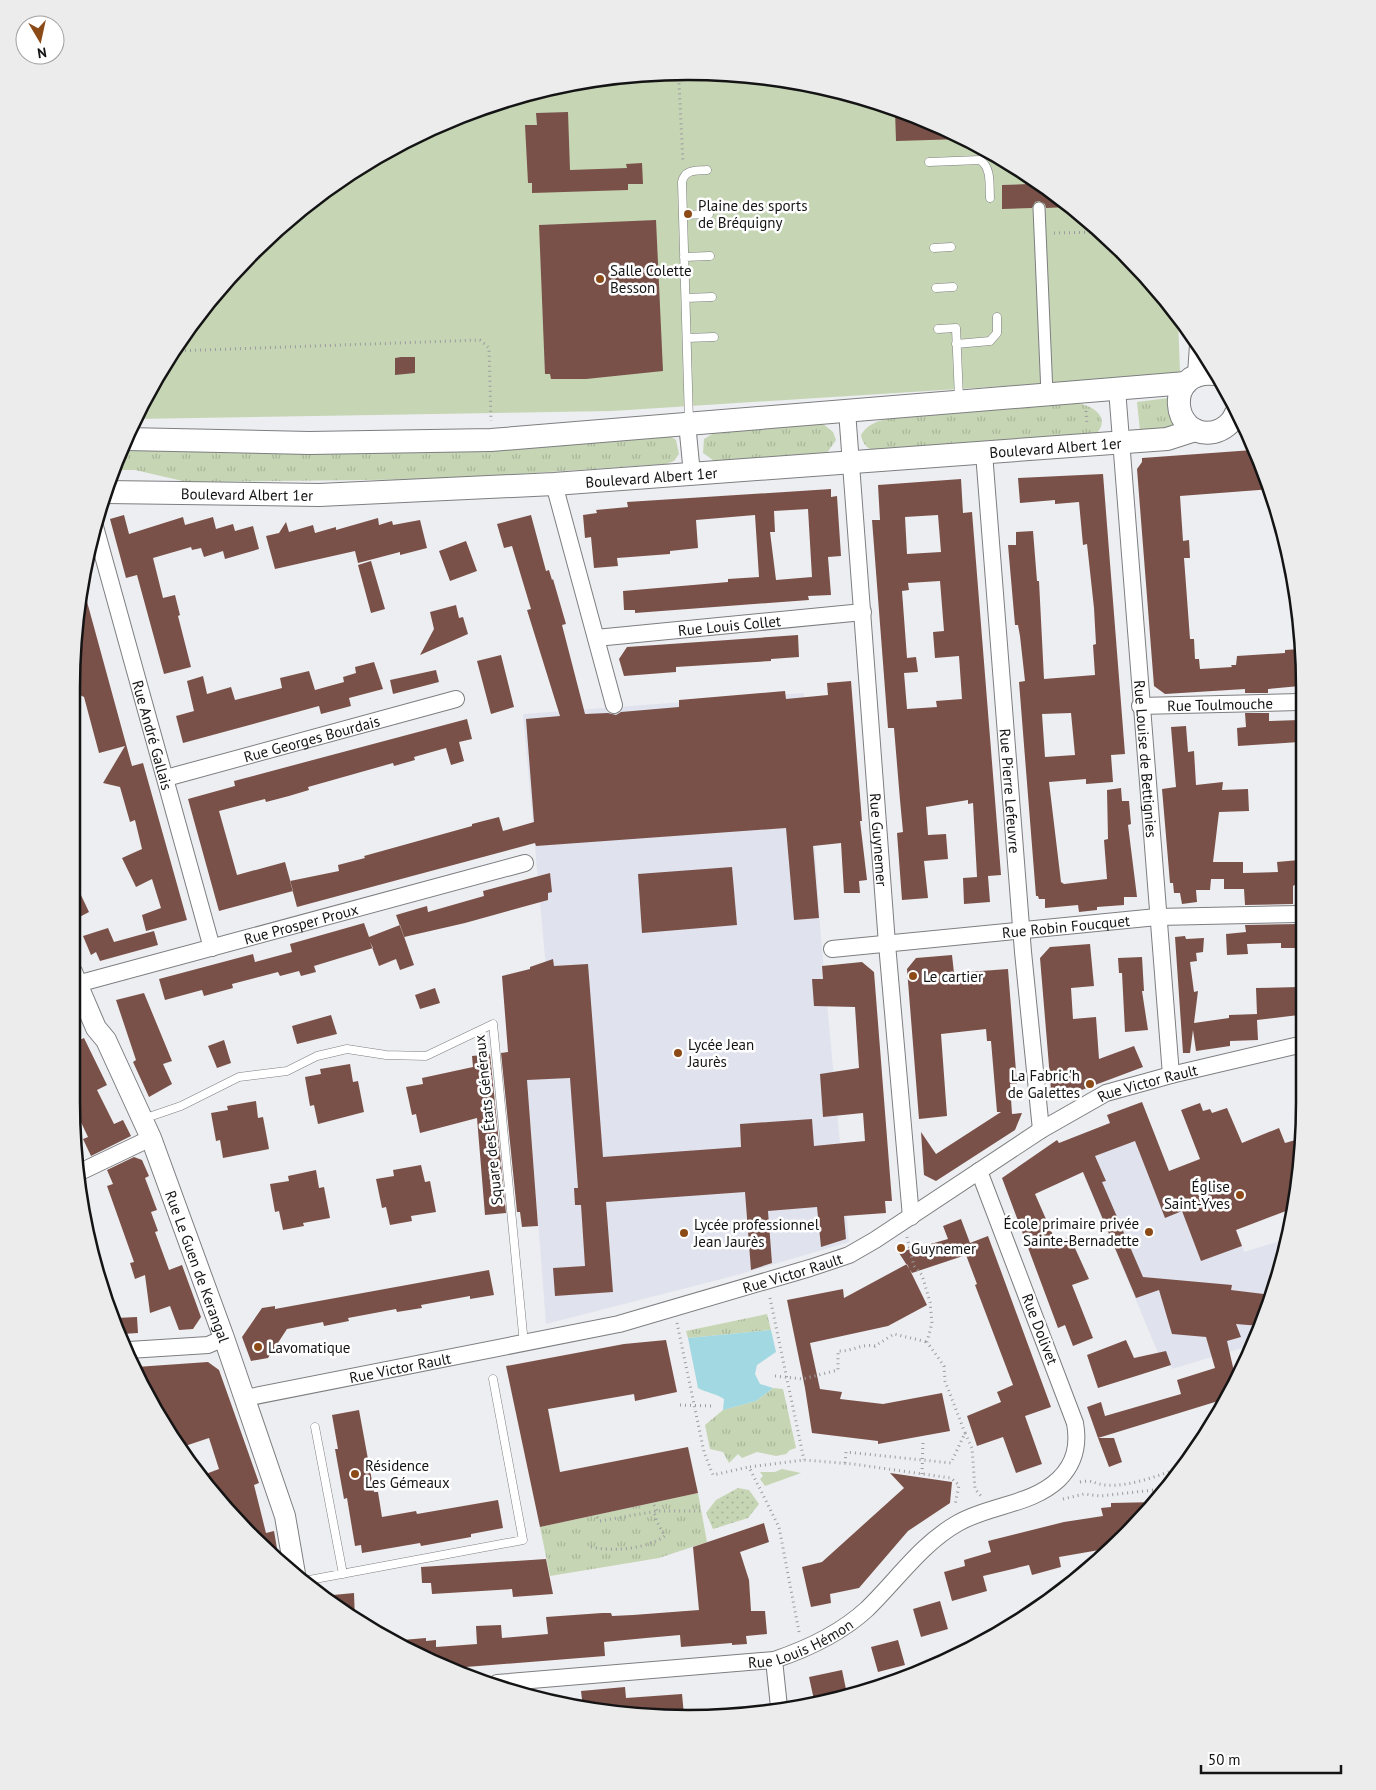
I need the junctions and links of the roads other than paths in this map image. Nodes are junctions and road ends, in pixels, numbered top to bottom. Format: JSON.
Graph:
{"nodes":[{"id":1,"x":929,"y":162,"type":"dead end"},
{"id":2,"x":707,"y":170,"type":"dead end"},
{"id":3,"x":990,"y":198,"type":"dead end"},
{"id":4,"x":1039,"y":208,"type":"dead end"},
{"id":5,"x":709,"y":214,"type":"dead end"},
{"id":6,"x":683,"y":215,"type":"junction"},
{"id":7,"x":951,"y":247,"type":"dead end"},
{"id":8,"x":934,"y":248,"type":"dead end"},
{"id":9,"x":710,"y":256,"type":"dead end"},
{"id":10,"x":684,"y":257,"type":"junction"},
{"id":11,"x":953,"y":287,"type":"dead end"},
{"id":12,"x":936,"y":288,"type":"dead end"},
{"id":13,"x":712,"y":297,"type":"dead end"},
{"id":14,"x":686,"y":298,"type":"junction"},
{"id":15,"x":997,"y":317,"type":"dead end"},
{"id":16,"x":938,"y":329,"type":"dead end"},
{"id":17,"x":714,"y":337,"type":"dead end"},
{"id":18,"x":687,"y":338,"type":"junction"},
{"id":19,"x":956,"y":344,"type":"junction"},
{"id":20,"x":1200,"y":360,"type":"edge"},
{"id":21,"x":1200,"y":377,"type":"edge"},
{"id":22,"x":1117,"y":389,"type":"junction"},
{"id":23,"x":1047,"y":394,"type":"junction"},
{"id":24,"x":960,"y":402,"type":"junction"},
{"id":25,"x":847,"y":411,"type":"junction"},
{"id":26,"x":1229,"y":422,"type":"edge"},
{"id":27,"x":688,"y":424,"type":"junction"},
{"id":28,"x":1195,"y":430,"type":"junction"},
{"id":29,"x":133,"y":439,"type":"edge"},
{"id":30,"x":1121,"y":442,"type":"junction"},
{"id":31,"x":984,"y":453,"type":"junction"},
{"id":32,"x":850,"y":463,"type":"junction"},
{"id":33,"x":692,"y":474,"type":"junction"},
{"id":34,"x":554,"y":484,"type":"junction"},
{"id":35,"x":112,"y":492,"type":"edge"},
{"id":36,"x":99,"y":540,"type":"edge"},
{"id":37,"x":863,"y":612,"type":"junction"},
{"id":38,"x":596,"y":638,"type":"junction"},
{"id":39,"x":456,"y":699,"type":"dead end"},
{"id":40,"x":1296,"y":702,"type":"edge"},
{"id":41,"x":614,"y":705,"type":"dead end"},
{"id":42,"x":1140,"y":706,"type":"junction"},
{"id":43,"x":166,"y":778,"type":"junction"},
{"id":44,"x":525,"y":863,"type":"dead end"},
{"id":45,"x":1296,"y":914,"type":"edge"},
{"id":46,"x":1157,"y":917,"type":"junction"},
{"id":47,"x":1021,"y":932,"type":"junction"},
{"id":48,"x":887,"y":944,"type":"junction"},
{"id":49,"x":212,"y":948,"type":"junction"},
{"id":50,"x":832,"y":949,"type":"dead end"},
{"id":51,"x":80,"y":977,"type":"edge"},
{"id":52,"x":80,"y":992,"type":"edge"},
{"id":53,"x":1296,"y":1046,"type":"edge"},
{"id":54,"x":1171,"y":1075,"type":"junction"},
{"id":55,"x":143,"y":1119,"type":"junction"},
{"id":56,"x":1041,"y":1130,"type":"junction"},
{"id":57,"x":151,"y":1138,"type":"junction"},
{"id":58,"x":84,"y":1170,"type":"edge"},
{"id":59,"x":979,"y":1171,"type":"junction"},
{"id":60,"x":911,"y":1217,"type":"junction"},
{"id":61,"x":224,"y":1338,"type":"junction"},
{"id":62,"x":524,"y":1344,"type":"junction"},
{"id":63,"x":133,"y":1350,"type":"edge"},
{"id":64,"x":493,"y":1379,"type":"dead end"},
{"id":65,"x":245,"y":1398,"type":"junction"},
{"id":66,"x":315,"y":1427,"type":"dead end"},
{"id":67,"x":1057,"y":1480,"type":"joint"},
{"id":68,"x":293,"y":1564,"type":"edge"},
{"id":69,"x":343,"y":1574,"type":"junction"},
{"id":70,"x":312,"y":1579,"type":"edge"},
{"id":71,"x":774,"y":1660,"type":"junction"},
{"id":72,"x":507,"y":1682,"type":"edge"},
{"id":73,"x":779,"y":1703,"type":"edge"}],
"edges":[{"from":1,"to":3,"type":"lane"},
{"from":2,"to":6,"type":"lane"},
{"from":4,"to":23,"type":"street"},
{"from":5,"to":6,"type":"lane"},
{"from":6,"to":10,"type":"lane"},
{"from":7,"to":8,"type":"lane"},
{"from":9,"to":10,"type":"lane"},
{"from":10,"to":14,"type":"lane"},
{"from":11,"to":12,"type":"lane"},
{"from":13,"to":14,"type":"lane"},
{"from":14,"to":18,"type":"lane"},
{"from":15,"to":19,"type":"lane"},
{"from":16,"to":19,"type":"lane"},
{"from":17,"to":18,"type":"lane"},
{"from":18,"to":27,"type":"lane"},
{"from":19,"to":24,"type":"lane"},
{"from":20,"to":21,"type":"street"},
{"from":21,"to":22,"type":"main road"},
{"from":21,"to":28,"type":"main road"},
{"from":22,"to":23,"type":"main road"},
{"from":22,"to":30,"type":"street","name":"Rue Louise de Bettignies"},
{"from":23,"to":24,"type":"main road"},
{"from":24,"to":25,"type":"main road"},
{"from":25,"to":27,"type":"main road"},
{"from":25,"to":32,"type":"street","name":"Rue Guynemer"},
{"from":26,"to":28,"type":"main road","name":"Boulevard Albert 1er"},
{"from":27,"to":29,"type":"main road"},
{"from":27,"to":33,"type":"street"},
{"from":28,"to":30,"type":"main road","name":"Boulevard Albert 1er"},
{"from":30,"to":31,"type":"main road","name":"Boulevard Albert 1er"},
{"from":30,"to":42,"type":"street","name":"Rue Louise de Bettignies"},
{"from":31,"to":32,"type":"main road","name":"Boulevard Albert 1er"},
{"from":31,"to":47,"type":"street","name":"Rue Pierre Lefeuvre"},
{"from":32,"to":33,"type":"main road","name":"Boulevard Albert 1er"},
{"from":32,"to":37,"type":"street","name":"Rue Guynemer"},
{"from":33,"to":34,"type":"main road","name":"Boulevard Albert 1er"},
{"from":34,"to":35,"type":"main road","name":"Boulevard Albert 1er"},
{"from":34,"to":38,"type":"street"},
{"from":36,"to":43,"type":"street","name":"Rue André Gallais"},
{"from":37,"to":38,"type":"street","name":"Rue Louis Collet"},
{"from":37,"to":48,"type":"street","name":"Rue Guynemer"},
{"from":38,"to":41,"type":"street"},
{"from":39,"to":43,"type":"street","name":"Rue Georges Bourdais"},
{"from":40,"to":42,"type":"street","name":"Rue Toulmouche"},
{"from":42,"to":46,"type":"street","name":"Rue Louise de Bettignies"},
{"from":43,"to":49,"type":"street","name":"Rue André Gallais"},
{"from":44,"to":49,"type":"street","name":"Rue Prosper Proux"},
{"from":45,"to":46,"type":"street","name":"Rue Robin Foucquet"},
{"from":46,"to":47,"type":"street","name":"Rue Robin Foucquet"},
{"from":46,"to":54,"type":"street","name":"Rue Louise de Bettignies"},
{"from":47,"to":48,"type":"street","name":"Rue Robin Foucquet"},
{"from":47,"to":56,"type":"street","name":"Rue Pierre Lefeuvre"},
{"from":48,"to":50,"type":"street","name":"Rue Robin Foucquet"},
{"from":48,"to":60,"type":"street","name":"Rue Guynemer"},
{"from":49,"to":51,"type":"street","name":"Rue Prosper Proux"},
{"from":52,"to":55,"type":"street","name":"Rue Le Guen de Kerangal"},
{"from":53,"to":54,"type":"street","name":"Rue Victor Rault"},
{"from":54,"to":56,"type":"street","name":"Rue Victor Rault"},
{"from":55,"to":57,"type":"street","name":"Rue Le Guen de Kerangal"},
{"from":55,"to":62,"type":"lane","name":"Square des États Généraux"},
{"from":56,"to":59,"type":"street","name":"Rue Victor Rault"},
{"from":57,"to":58,"type":"street"},
{"from":57,"to":61,"type":"street","name":"Rue Le Guen de Kerangal"},
{"from":59,"to":60,"type":"street","name":"Rue Victor Rault"},
{"from":59,"to":67,"type":"street","name":"Rue Dolivet"},
{"from":60,"to":62,"type":"street","name":"Rue Victor Rault"},
{"from":61,"to":63,"type":"street"},
{"from":61,"to":65,"type":"street","name":"Rue Le Guen de Kerangal"},
{"from":62,"to":65,"type":"street","name":"Rue Victor Rault"},
{"from":64,"to":69,"type":"lane"},
{"from":65,"to":68,"type":"street","name":"Rue Le Guen de Kerangal"},
{"from":66,"to":69,"type":"lane"},
{"from":67,"to":71,"type":"street","name":"Rue Louis Hémon"},
{"from":69,"to":70,"type":"lane"},
{"from":71,"to":72,"type":"street","name":"Rue Louis Hémon"},
{"from":71,"to":73,"type":"street"}]}
